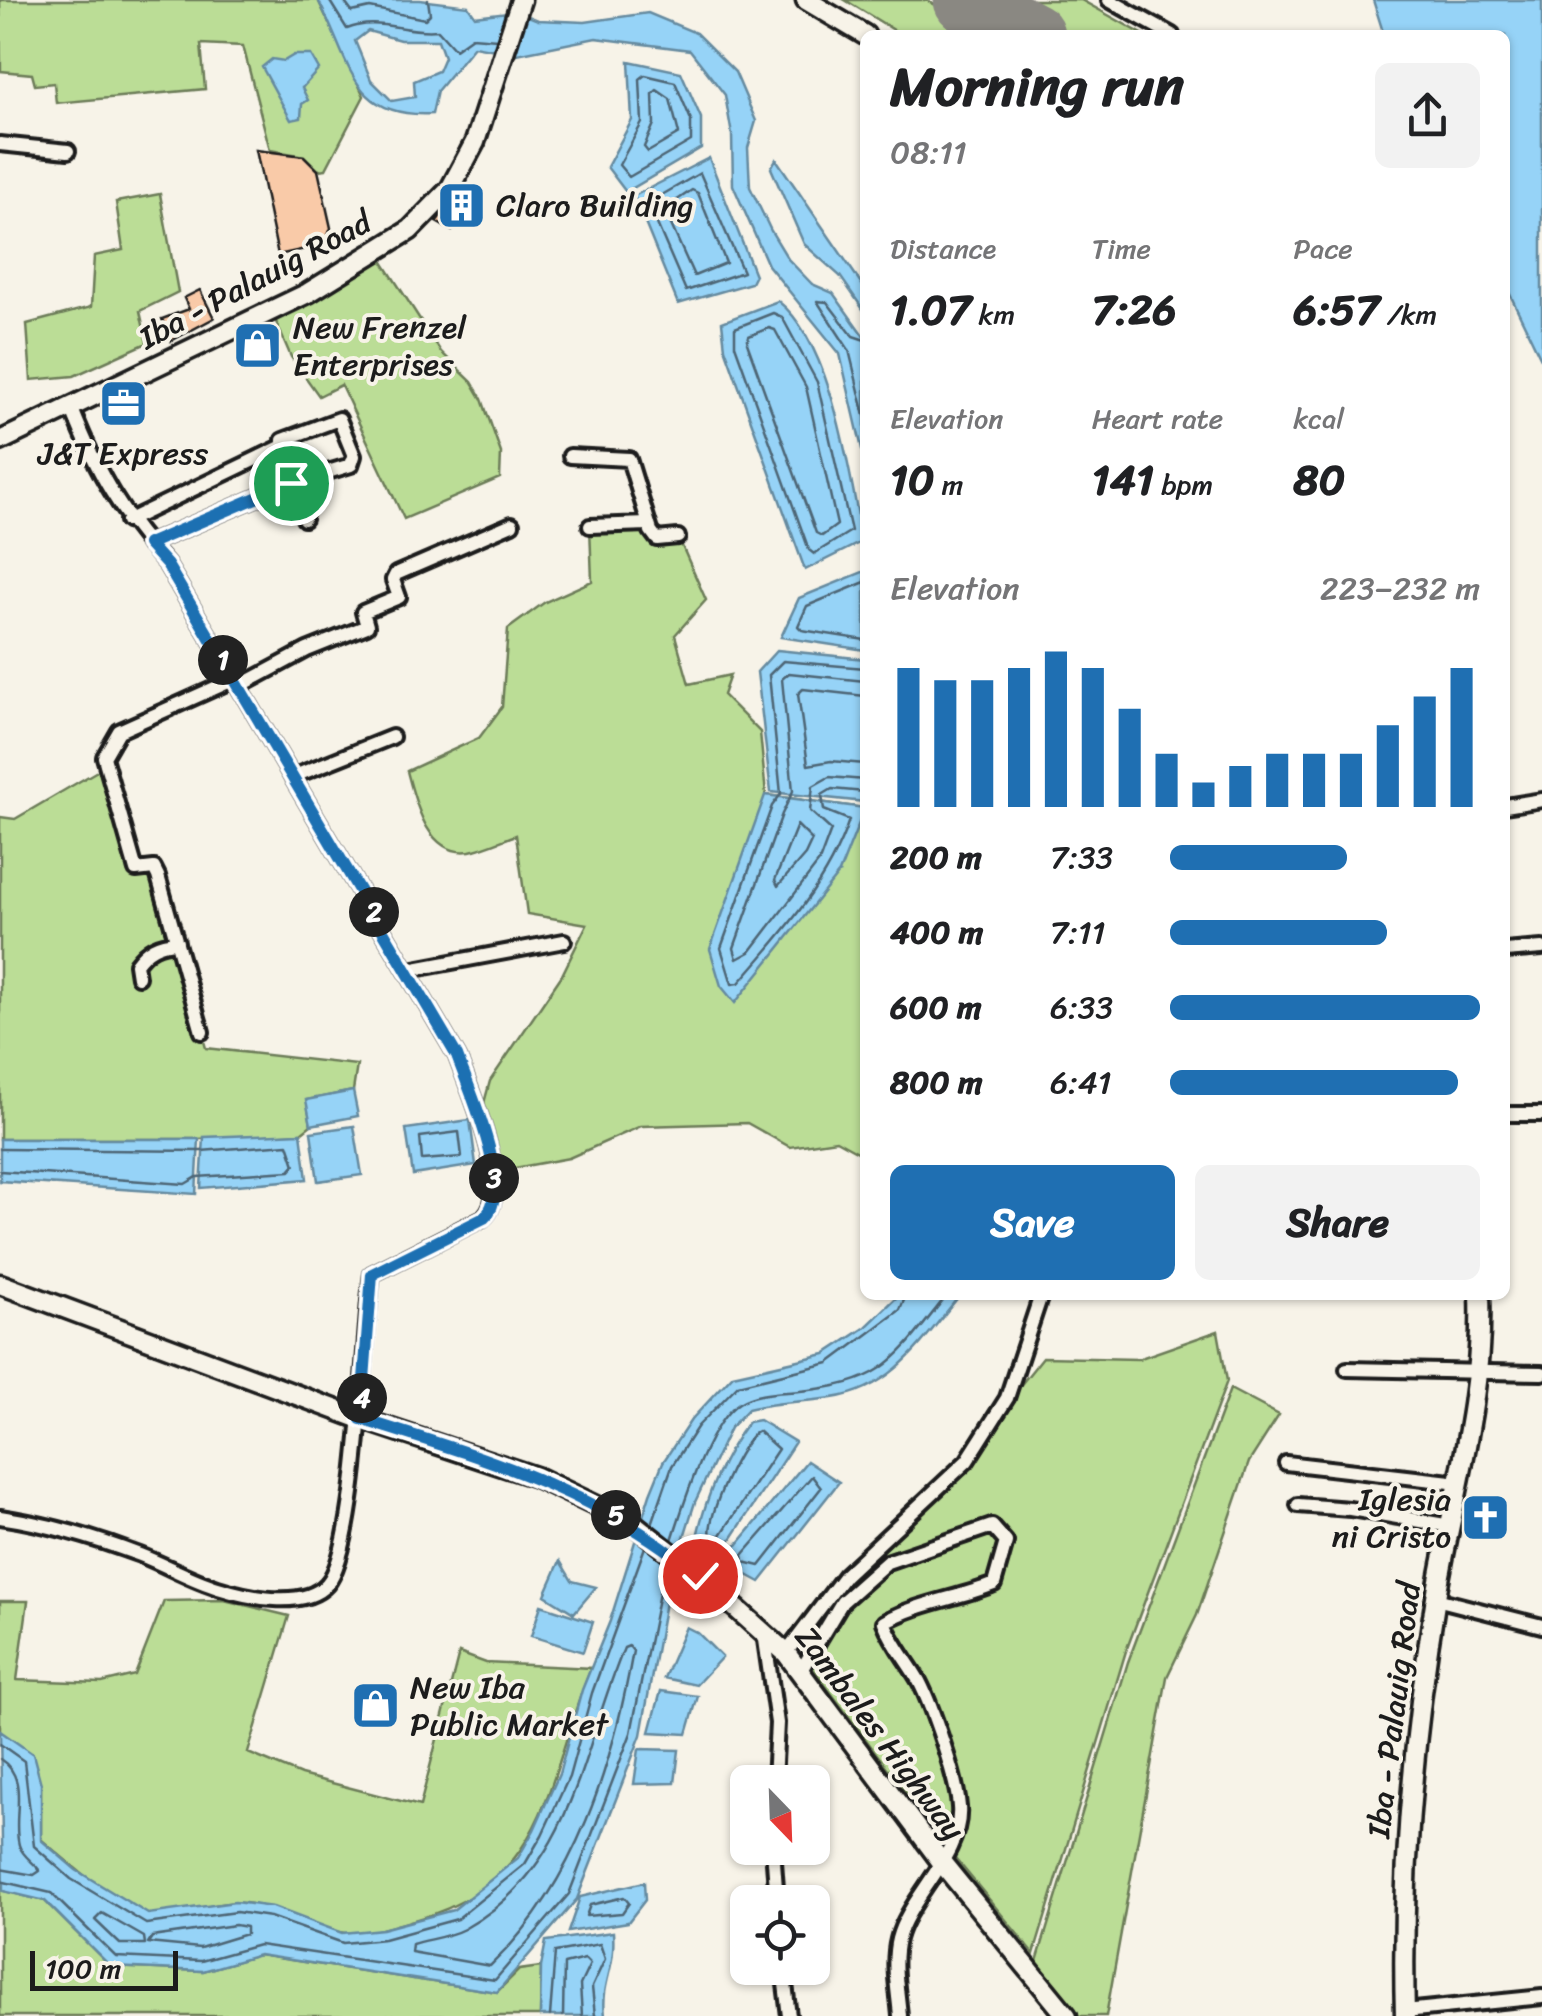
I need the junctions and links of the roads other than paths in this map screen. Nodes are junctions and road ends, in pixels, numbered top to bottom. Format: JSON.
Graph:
{"nodes":[{"id":1,"x":806,"y":0,"type":"edge"},
{"id":2,"x":1109,"y":0,"type":"edge"},
{"id":3,"x":520,"y":5,"type":"edge"},
{"id":4,"x":1163,"y":30,"type":"edge"},
{"id":5,"x":860,"y":32,"type":"edge"},
{"id":6,"x":0,"y":144,"type":"edge"},
{"id":7,"x":68,"y":151,"type":"dead end"},
{"id":8,"x":72,"y":409,"type":"junction"},
{"id":9,"x":0,"y":441,"type":"edge"},
{"id":10,"x":281,"y":447,"type":"junction"},
{"id":11,"x":570,"y":456,"type":"dead end"},
{"id":12,"x":291,"y":483,"type":"junction"},
{"id":13,"x":304,"y":519,"type":"dead end"},
{"id":14,"x":127,"y":521,"type":"junction"},
{"id":15,"x":512,"y":524,"type":"dead end"},
{"id":16,"x":648,"y":524,"type":"junction"},
{"id":17,"x":590,"y":526,"type":"dead end"},
{"id":18,"x":678,"y":537,"type":"dead end"},
{"id":19,"x":148,"y":544,"type":"junction"},
{"id":20,"x":238,"y":682,"type":"junction"},
{"id":21,"x":392,"y":737,"type":"dead end"},
{"id":22,"x":292,"y":777,"type":"junction"},
{"id":23,"x":1542,"y":800,"type":"edge"},
{"id":24,"x":1510,"y":805,"type":"edge"},
{"id":25,"x":564,"y":941,"type":"dead end"},
{"id":26,"x":177,"y":942,"type":"junction"},
{"id":27,"x":1542,"y":948,"type":"edge"},
{"id":28,"x":1510,"y":951,"type":"edge"},
{"id":29,"x":409,"y":970,"type":"junction"},
{"id":30,"x":138,"y":977,"type":"dead end"},
{"id":31,"x":202,"y":1032,"type":"dead end"},
{"id":32,"x":1510,"y":1114,"type":"edge"},
{"id":33,"x":1542,"y":1114,"type":"edge"},
{"id":34,"x":0,"y":1284,"type":"edge"},
{"id":35,"x":1039,"y":1300,"type":"edge"},
{"id":36,"x":1480,"y":1300,"type":"edge"},
{"id":37,"x":1347,"y":1370,"type":"dead end"},
{"id":38,"x":1477,"y":1371,"type":"junction"},
{"id":39,"x":1542,"y":1373,"type":"edge"},
{"id":40,"x":361,"y":1419,"type":"junction"},
{"id":41,"x":1286,"y":1463,"type":"dead end"},
{"id":42,"x":1460,"y":1483,"type":"junction"},
{"id":43,"x":1298,"y":1505,"type":"dead end"},
{"id":44,"x":0,"y":1517,"type":"edge"},
{"id":45,"x":1451,"y":1526,"type":"junction"},
{"id":46,"x":1436,"y":1599,"type":"junction"},
{"id":47,"x":1542,"y":1626,"type":"edge"},
{"id":48,"x":764,"y":1632,"type":"junction"},
{"id":49,"x":786,"y":1653,"type":"junction"},
{"id":50,"x":800,"y":1672,"type":"junction"},
{"id":51,"x":775,"y":1765,"type":"edge"},
{"id":52,"x":943,"y":1864,"type":"junction"},
{"id":53,"x":785,"y":1985,"type":"edge"},
{"id":54,"x":1542,"y":1997,"type":"edge"},
{"id":55,"x":1405,"y":2014,"type":"edge"},
{"id":56,"x":789,"y":2016,"type":"edge"},
{"id":57,"x":900,"y":2016,"type":"edge"},
{"id":58,"x":1067,"y":2016,"type":"edge"}],
"edges":[{"from":1,"to":5,"type":"main road"},
{"from":2,"to":4,"type":"street"},
{"from":3,"to":8,"type":"main road","name":"Iba - Palauig Road"},
{"from":6,"to":7,"type":"street"},
{"from":8,"to":9,"type":"main road","name":"Iba - Palauig Road"},
{"from":8,"to":14,"type":"street"},
{"from":10,"to":12,"type":"street"},
{"from":10,"to":12,"type":"street"},
{"from":10,"to":14,"type":"street"},
{"from":11,"to":16,"type":"street"},
{"from":12,"to":13,"type":"street"},
{"from":12,"to":19,"type":"street"},
{"from":14,"to":19,"type":"street"},
{"from":15,"to":20,"type":"street"},
{"from":16,"to":17,"type":"street"},
{"from":16,"to":18,"type":"street"},
{"from":19,"to":20,"type":"street"},
{"from":20,"to":22,"type":"street"},
{"from":20,"to":26,"type":"street"},
{"from":21,"to":22,"type":"street"},
{"from":22,"to":29,"type":"street"},
{"from":23,"to":24,"type":"street"},
{"from":25,"to":29,"type":"street"},
{"from":26,"to":30,"type":"street"},
{"from":26,"to":31,"type":"street"},
{"from":27,"to":28,"type":"street"},
{"from":29,"to":40,"type":"street"},
{"from":32,"to":33,"type":"street"},
{"from":34,"to":40,"type":"main road","name":"Zambales Highway"},
{"from":35,"to":49,"type":"street"},
{"from":36,"to":38,"type":"main road","name":"Iba - Palauig Road"},
{"from":37,"to":38,"type":"street"},
{"from":38,"to":39,"type":"street"},
{"from":38,"to":42,"type":"main road","name":"Iba - Palauig Road"},
{"from":40,"to":44,"type":"street"},
{"from":40,"to":48,"type":"main road","name":"Zambales Highway"},
{"from":41,"to":42,"type":"street"},
{"from":42,"to":45,"type":"main road","name":"Iba - Palauig Road"},
{"from":43,"to":45,"type":"street"},
{"from":45,"to":46,"type":"main road","name":"Iba - Palauig Road"},
{"from":46,"to":47,"type":"street"},
{"from":46,"to":55,"type":"main road","name":"Iba - Palauig Road"},
{"from":48,"to":49,"type":"main road","name":"Zambales Highway"},
{"from":48,"to":51,"type":"street"},
{"from":49,"to":50,"type":"main road","name":"Zambales Highway"},
{"from":50,"to":52,"type":"main road","name":"Zambales Highway"},
{"from":50,"to":52,"type":"street"},
{"from":52,"to":57,"type":"street"},
{"from":52,"to":58,"type":"main road","name":"Zambales Highway"},
{"from":53,"to":56,"type":"street"},
{"from":54,"to":55,"type":"street"}]}
